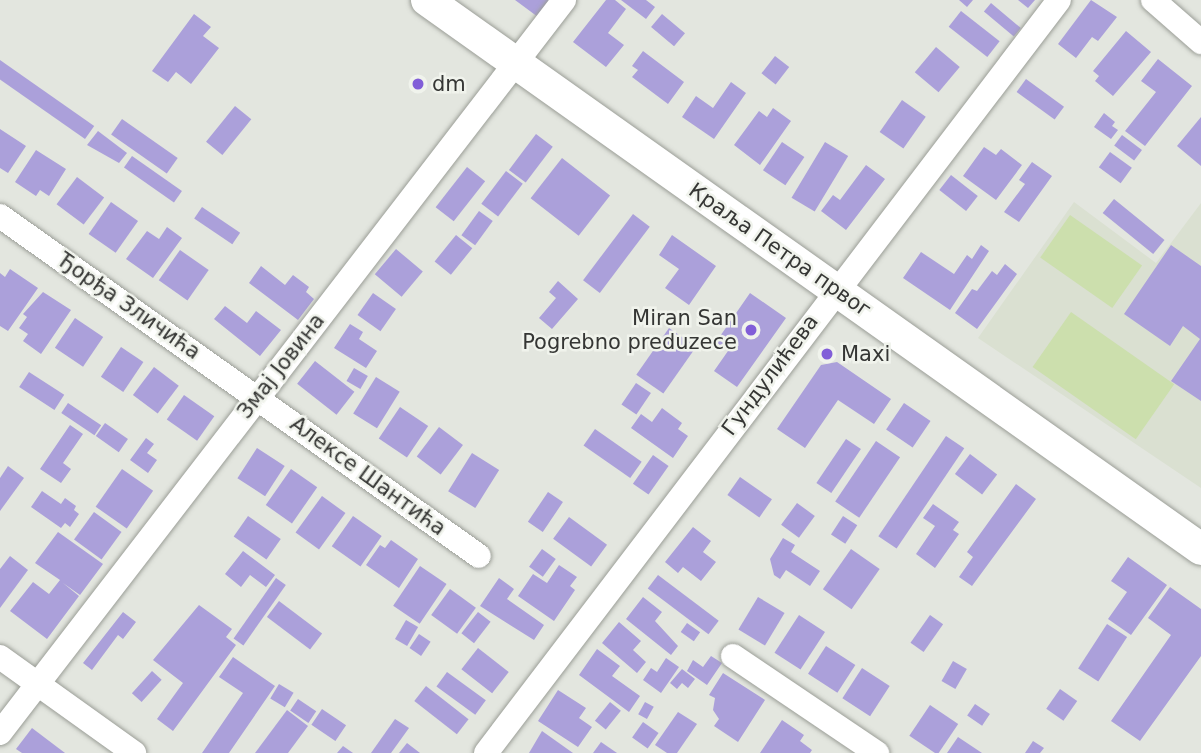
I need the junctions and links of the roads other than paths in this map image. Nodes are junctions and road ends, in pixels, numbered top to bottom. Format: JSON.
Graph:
{"nodes":[{"id":1,"x":427,"y":0,"type":"edge"},
{"id":2,"x":564,"y":0,"type":"edge"},
{"id":3,"x":1059,"y":0,"type":"edge"},
{"id":4,"x":1153,"y":0,"type":"edge"},
{"id":5,"x":1201,"y":41,"type":"edge"},
{"id":6,"x":516,"y":63,"type":"junction"},
{"id":7,"x":0,"y":216,"type":"edge"},
{"id":8,"x":835,"y":289,"type":"junction"},
{"id":9,"x":257,"y":396,"type":"junction"},
{"id":10,"x":1201,"y":549,"type":"edge"},
{"id":11,"x":480,"y":556,"type":"dead end"},
{"id":12,"x":733,"y":656,"type":"dead end"},
{"id":13,"x":0,"y":657,"type":"edge"},
{"id":14,"x":36,"y":684,"type":"junction"},
{"id":15,"x":0,"y":733,"type":"edge"},
{"id":16,"x":134,"y":753,"type":"edge"},
{"id":17,"x":486,"y":753,"type":"edge"},
{"id":18,"x":877,"y":753,"type":"edge"}],
"edges":[{"from":1,"to":6,"type":"main road","name":"Краља Петра првог"},
{"from":2,"to":6,"type":"street","name":"Змај Јовина"},
{"from":3,"to":8,"type":"street","name":"Гундулићева"},
{"from":4,"to":5,"type":"street"},
{"from":6,"to":8,"type":"main road","name":"Краља Петра првог"},
{"from":6,"to":9,"type":"street","name":"Змај Јовина"},
{"from":7,"to":9,"type":"street","name":"Ђорђа Зличића"},
{"from":8,"to":10,"type":"main road","name":"Краља Петра првог"},
{"from":8,"to":17,"type":"street","name":"Гундулићева"},
{"from":9,"to":11,"type":"street","name":"Алексе Шантића"},
{"from":9,"to":14,"type":"street","name":"Змај Јовина"},
{"from":12,"to":18,"type":"street"},
{"from":13,"to":14,"type":"street"},
{"from":14,"to":15,"type":"street","name":"Змај Јовина"},
{"from":14,"to":16,"type":"street"}]}
